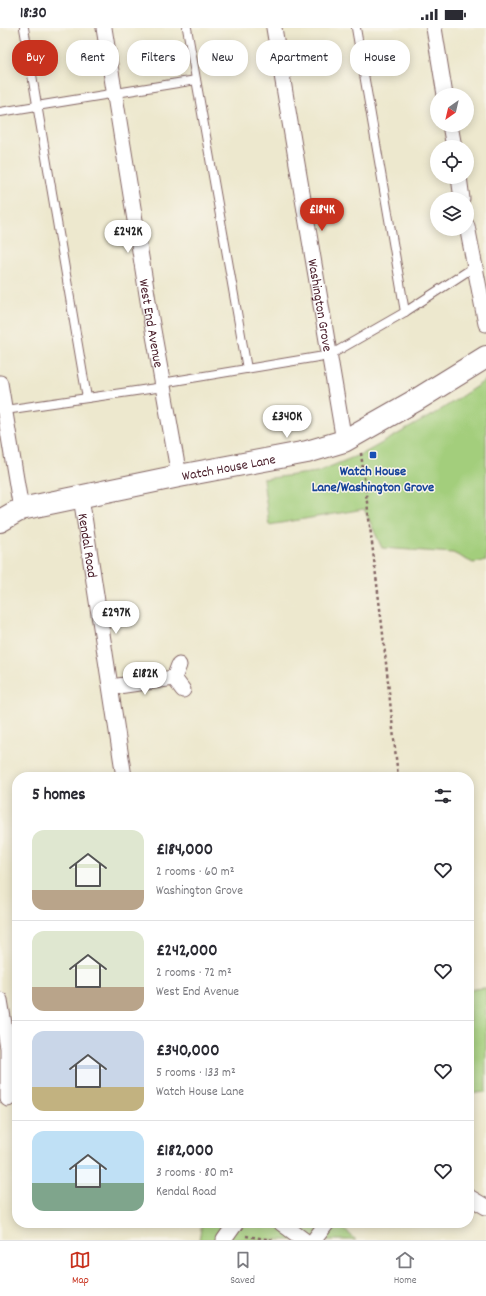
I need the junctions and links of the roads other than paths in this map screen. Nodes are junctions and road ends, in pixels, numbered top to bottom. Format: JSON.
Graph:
{"nodes":[{"id":1,"x":24,"y":28,"type":"edge"},
{"id":2,"x":104,"y":28,"type":"edge"},
{"id":3,"x":187,"y":28,"type":"edge"},
{"id":4,"x":274,"y":28,"type":"edge"},
{"id":5,"x":356,"y":28,"type":"edge"},
{"id":6,"x":434,"y":28,"type":"edge"},
{"id":7,"x":196,"y":80,"type":"junction"},
{"id":8,"x":444,"y":88,"type":"edge"},
{"id":9,"x":115,"y":94,"type":"junction"},
{"id":10,"x":37,"y":106,"type":"junction"},
{"id":11,"x":0,"y":112,"type":"edge"},
{"id":12,"x":469,"y":236,"type":"edge"},
{"id":13,"x":474,"y":267,"type":"junction"},
{"id":14,"x":404,"y":312,"type":"junction"},
{"id":15,"x":486,"y":324,"type":"edge"},
{"id":16,"x":330,"y":355,"type":"junction"},
{"id":17,"x":486,"y":357,"type":"edge"},
{"id":18,"x":247,"y":369,"type":"junction"},
{"id":19,"x":0,"y":383,"type":"edge"},
{"id":20,"x":163,"y":385,"type":"junction"},
{"id":21,"x":87,"y":398,"type":"junction"},
{"id":22,"x":4,"y":416,"type":"edge"},
{"id":23,"x":351,"y":437,"type":"junction"},
{"id":24,"x":178,"y":476,"type":"junction"},
{"id":25,"x":81,"y":497,"type":"junction"},
{"id":26,"x":22,"y":509,"type":"junction"},
{"id":27,"x":0,"y":520,"type":"edge"},
{"id":28,"x":179,"y":677,"type":"dead end"},
{"id":29,"x":111,"y":687,"type":"junction"},
{"id":30,"x":123,"y":772,"type":"edge"},
{"id":31,"x":0,"y":1000,"type":"edge"},
{"id":32,"x":8,"y":1099,"type":"edge"},
{"id":33,"x":474,"y":1200,"type":"edge"},
{"id":34,"x":486,"y":1206,"type":"edge"},
{"id":35,"x":232,"y":1228,"type":"edge"},
{"id":36,"x":288,"y":1228,"type":"edge"},
{"id":37,"x":323,"y":1228,"type":"edge"},
{"id":38,"x":224,"y":1240,"type":"edge"},
{"id":39,"x":304,"y":1240,"type":"edge"},
{"id":40,"x":314,"y":1240,"type":"edge"}],
"edges":[{"from":1,"to":10,"type":"lane"},
{"from":2,"to":9,"type":"street","name":"West End Avenue"},
{"from":3,"to":7,"type":"lane"},
{"from":4,"to":16,"type":"street","name":"Washington Grove"},
{"from":5,"to":14,"type":"lane"},
{"from":6,"to":8,"type":"street"},
{"from":7,"to":9,"type":"lane"},
{"from":7,"to":18,"type":"lane"},
{"from":9,"to":10,"type":"lane"},
{"from":9,"to":20,"type":"street","name":"West End Avenue"},
{"from":10,"to":11,"type":"lane"},
{"from":10,"to":21,"type":"lane"},
{"from":12,"to":13,"type":"street"},
{"from":13,"to":14,"type":"lane"},
{"from":13,"to":15,"type":"street"},
{"from":14,"to":16,"type":"lane"},
{"from":16,"to":18,"type":"lane"},
{"from":16,"to":23,"type":"street","name":"Washington Grove"},
{"from":17,"to":23,"type":"street","name":"Watch House Lane"},
{"from":18,"to":20,"type":"lane"},
{"from":19,"to":22,"type":"street"},
{"from":20,"to":21,"type":"lane"},
{"from":20,"to":24,"type":"street","name":"West End Avenue"},
{"from":21,"to":22,"type":"lane"},
{"from":22,"to":26,"type":"street"},
{"from":23,"to":24,"type":"street","name":"Watch House Lane"},
{"from":24,"to":25,"type":"street","name":"Watch House Lane"},
{"from":25,"to":26,"type":"street","name":"Watch House Lane"},
{"from":25,"to":29,"type":"street","name":"Kendal Road"},
{"from":26,"to":27,"type":"street","name":"Watch House Lane"},
{"from":28,"to":29,"type":"street"},
{"from":29,"to":30,"type":"street","name":"Kendal Road"},
{"from":31,"to":32,"type":"street"},
{"from":33,"to":34,"type":"street"},
{"from":35,"to":38,"type":"street"},
{"from":36,"to":39,"type":"street"},
{"from":37,"to":40,"type":"street"}]}
